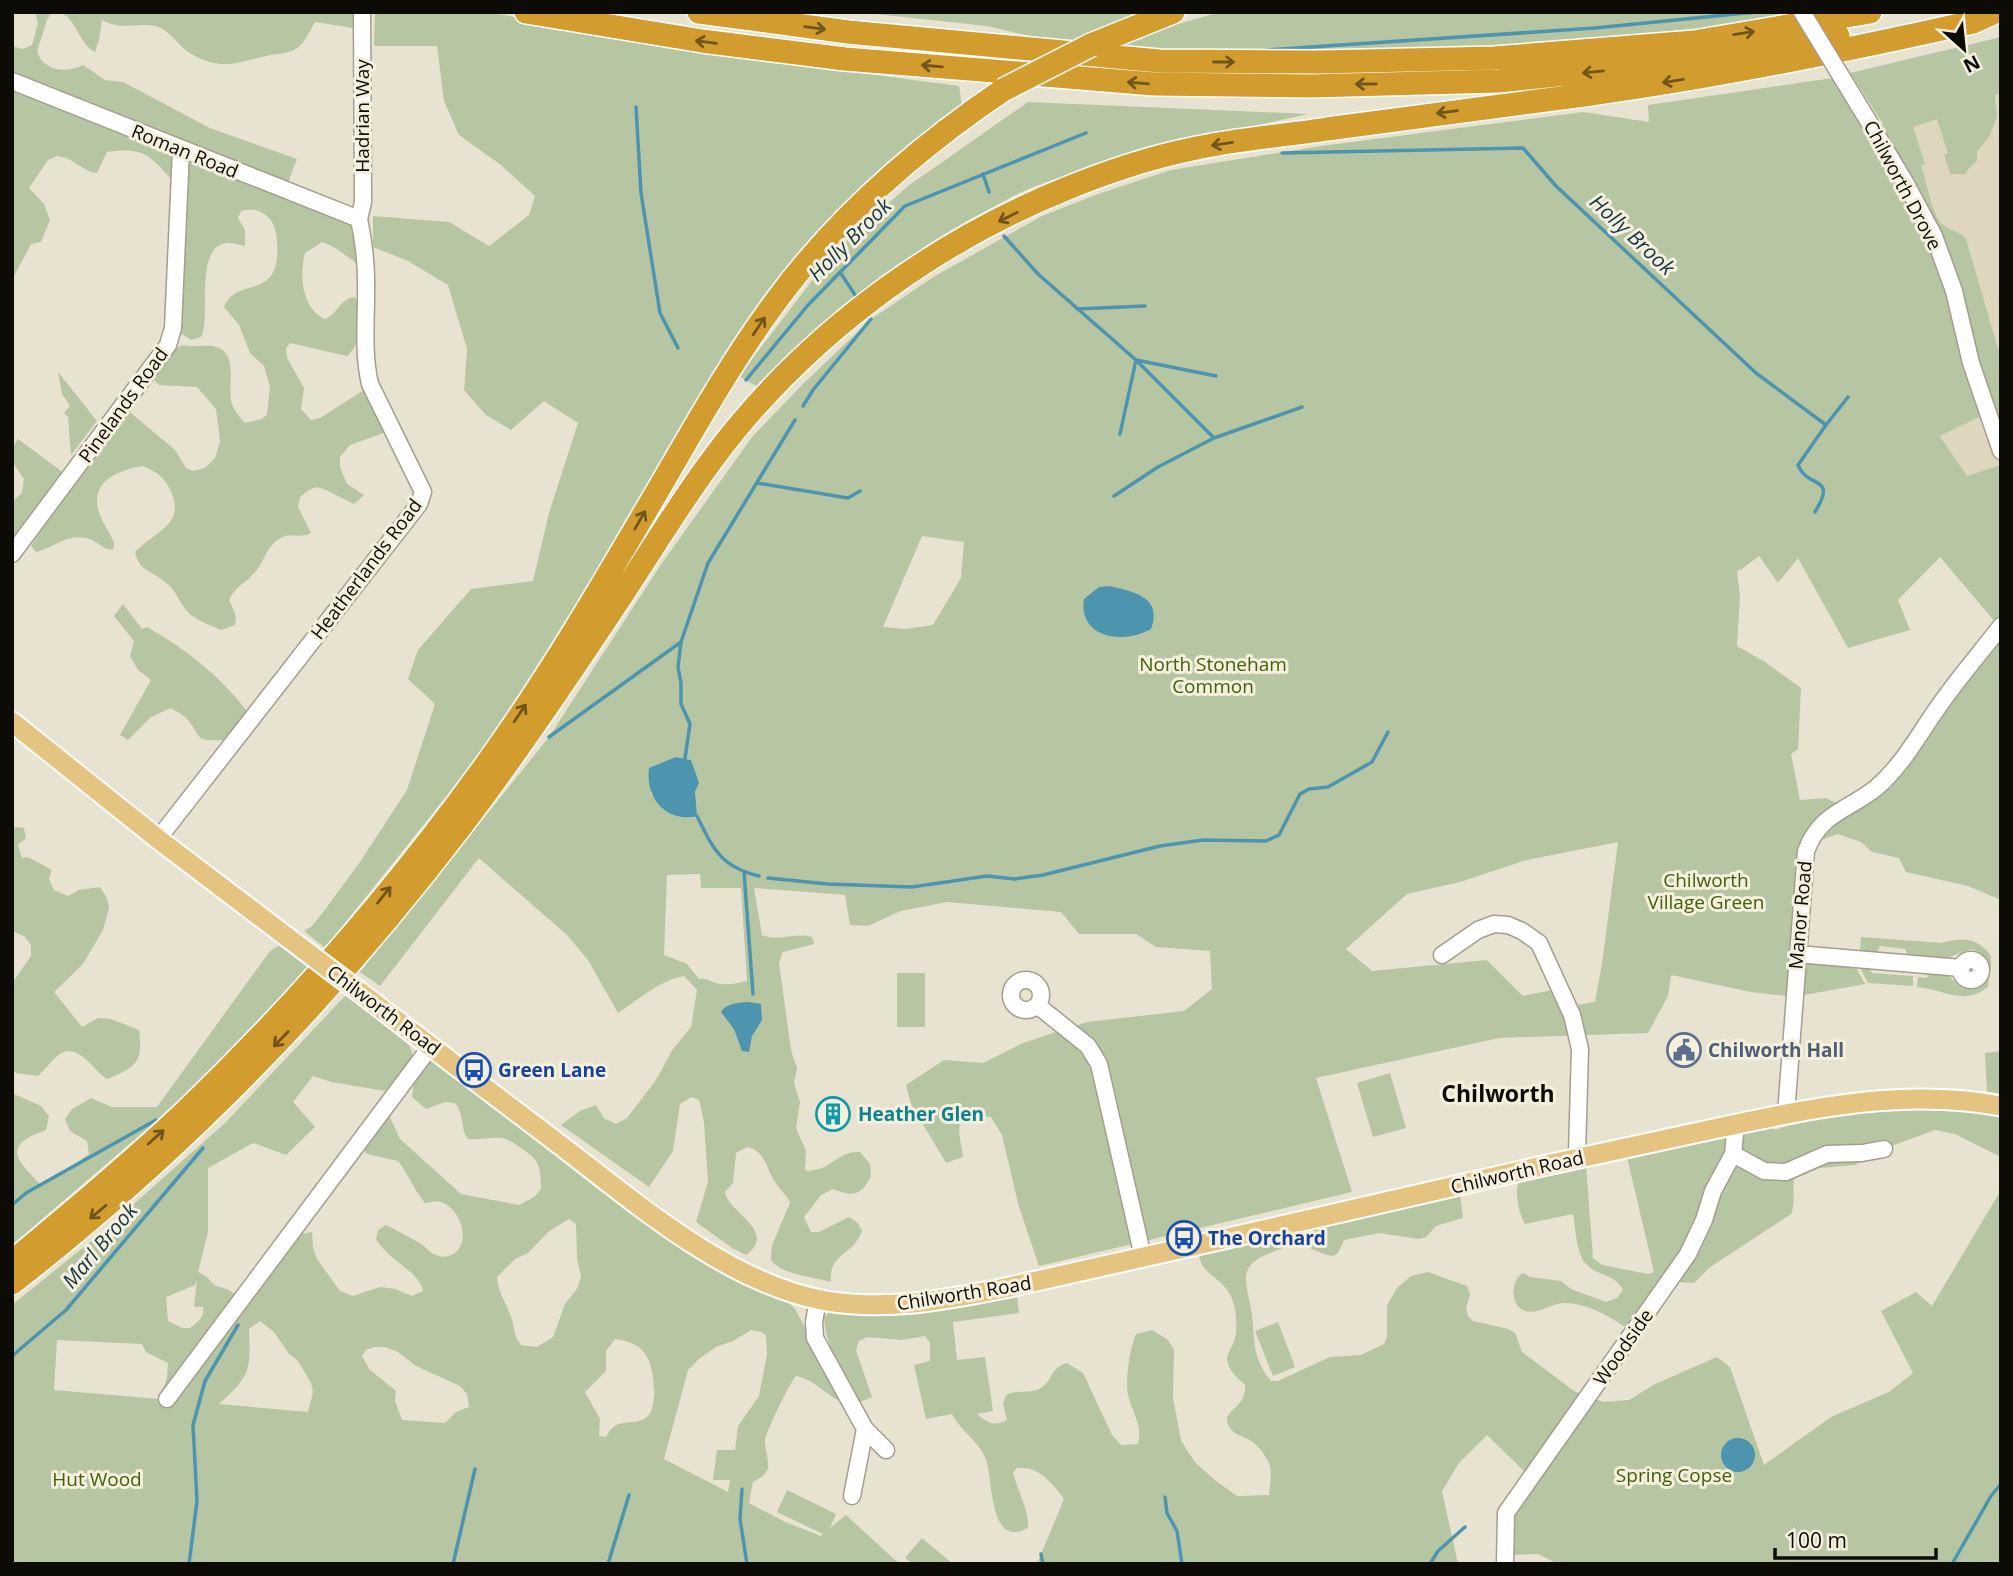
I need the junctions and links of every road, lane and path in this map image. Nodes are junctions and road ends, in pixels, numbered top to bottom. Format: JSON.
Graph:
{"nodes":[{"id":1,"x":362,"y":12,"type":"edge"},
{"id":2,"x":526,"y":12,"type":"edge"},
{"id":3,"x":699,"y":12,"type":"edge"},
{"id":4,"x":1173,"y":12,"type":"edge"},
{"id":5,"x":1802,"y":12,"type":"edge"},
{"id":6,"x":1870,"y":12,"type":"edge"},
{"id":7,"x":1965,"y":12,"type":"edge"},
{"id":8,"x":1995,"y":12,"type":"edge"},
{"id":9,"x":12,"y":81,"type":"edge"},
{"id":10,"x":181,"y":150,"type":"junction"},
{"id":11,"x":359,"y":219,"type":"junction"},
{"id":12,"x":2001,"y":451,"type":"edge"},
{"id":13,"x":12,"y":554,"type":"edge"},
{"id":14,"x":2001,"y":626,"type":"edge"},
{"id":15,"x":12,"y":722,"type":"edge"},
{"id":16,"x":158,"y":839,"type":"junction"},
{"id":17,"x":1797,"y":954,"type":"junction"},
{"id":18,"x":1442,"y":955,"type":"dead end"},
{"id":19,"x":1961,"y":968,"type":"dead end"},
{"id":20,"x":1037,"y":1005,"type":"dead end"},
{"id":21,"x":431,"y":1046,"type":"junction"},
{"id":22,"x":2001,"y":1106,"type":"edge"},
{"id":23,"x":1786,"y":1114,"type":"junction"},
{"id":24,"x":1736,"y":1124,"type":"junction"},
{"id":25,"x":1884,"y":1149,"type":"dead end"},
{"id":26,"x":1733,"y":1154,"type":"junction"},
{"id":27,"x":1575,"y":1159,"type":"junction"},
{"id":28,"x":1143,"y":1257,"type":"junction"},
{"id":29,"x":12,"y":1262,"type":"edge"},
{"id":30,"x":12,"y":1283,"type":"edge"},
{"id":31,"x":818,"y":1299,"type":"junction"},
{"id":32,"x":167,"y":1399,"type":"dead end"},
{"id":33,"x":864,"y":1429,"type":"junction"},
{"id":34,"x":886,"y":1450,"type":"dead end"},
{"id":35,"x":852,"y":1496,"type":"dead end"},
{"id":36,"x":1505,"y":1564,"type":"edge"}],
"edges":[{"from":1,"to":11,"type":"street","name":"Hadrian Way"},
{"from":7,"to":2,"type":"highway","one_way":true},
{"from":3,"to":6,"type":"highway","one_way":true},
{"from":29,"to":4,"type":"highway","one_way":true,"bridge":true},
{"from":5,"to":12,"type":"street","name":"Chilworth Drove","bridge":true},
{"from":8,"to":30,"type":"highway","one_way":true},
{"from":9,"to":10,"type":"street","name":"Roman Road"},
{"from":10,"to":11,"type":"street","name":"Roman Road"},
{"from":10,"to":13,"type":"street","name":"Pinelands Road"},
{"from":11,"to":16,"type":"street","name":"Heatherlands Road"},
{"from":14,"to":17,"type":"street","name":"Manor Road"},
{"from":15,"to":16,"type":"main road","name":"Chilworth Road"},
{"from":16,"to":21,"type":"main road","name":"Chilworth Road","bridge":true},
{"from":17,"to":19,"type":"street"},
{"from":17,"to":23,"type":"street","name":"Manor Road"},
{"from":18,"to":27,"type":"street"},
{"from":20,"to":28,"type":"street"},
{"from":21,"to":31,"type":"main road","name":"Chilworth Road"},
{"from":21,"to":32,"type":"street"},
{"from":22,"to":23,"type":"main road","name":"Chilworth Road"},
{"from":23,"to":24,"type":"main road","name":"Chilworth Road"},
{"from":24,"to":26,"type":"street","name":"Woodside"},
{"from":24,"to":27,"type":"main road","name":"Chilworth Road"},
{"from":25,"to":26,"type":"street"},
{"from":26,"to":36,"type":"street","name":"Woodside"},
{"from":27,"to":28,"type":"main road","name":"Chilworth Road"},
{"from":28,"to":31,"type":"main road","name":"Chilworth Road"},
{"from":31,"to":33,"type":"street"},
{"from":33,"to":34,"type":"street"},
{"from":33,"to":35,"type":"street"}]}
